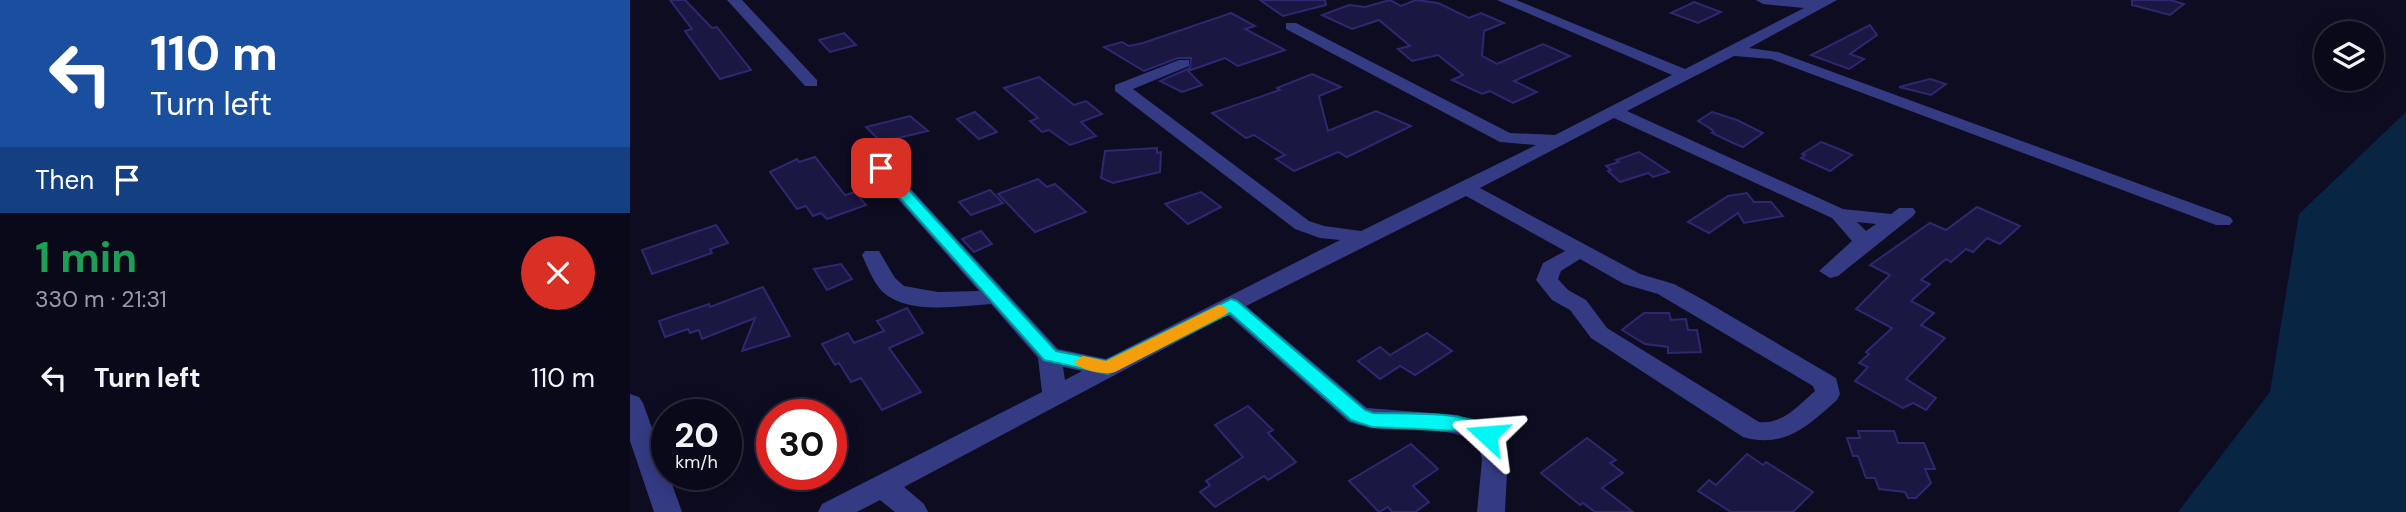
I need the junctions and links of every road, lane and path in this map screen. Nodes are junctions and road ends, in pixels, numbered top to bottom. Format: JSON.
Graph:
{"nodes":[{"id":1,"x":734,"y":0,"type":"edge"},
{"id":2,"x":1504,"y":0,"type":"edge"},
{"id":3,"x":1764,"y":0,"type":"edge"},
{"id":4,"x":1826,"y":2,"type":"edge"},
{"id":5,"x":1787,"y":23,"type":"junction"},
{"id":6,"x":1291,"y":26,"type":"dead end"},
{"id":7,"x":1756,"y":39,"type":"junction"},
{"id":8,"x":1733,"y":51,"type":"junction"},
{"id":9,"x":1773,"y":55,"type":"junction"},
{"id":10,"x":1184,"y":63,"type":"dead end"},
{"id":11,"x":1686,"y":75,"type":"junction"},
{"id":12,"x":811,"y":83,"type":"dead end"},
{"id":13,"x":1615,"y":111,"type":"junction"},
{"id":14,"x":1506,"y":138,"type":"junction"},
{"id":15,"x":1556,"y":140,"type":"junction"},
{"id":16,"x":1505,"y":166,"type":"junction"},
{"id":17,"x":881,"y":168,"type":"dead end"},
{"id":18,"x":1465,"y":188,"type":"junction"},
{"id":19,"x":1839,"y":214,"type":"junction"},
{"id":20,"x":2223,"y":221,"type":"dead end"},
{"id":21,"x":1302,"y":225,"type":"junction"},
{"id":22,"x":1365,"y":237,"type":"junction"},
{"id":23,"x":1864,"y":242,"type":"junction"},
{"id":24,"x":1579,"y":251,"type":"junction"},
{"id":25,"x":872,"y":255,"type":"dead end"},
{"id":26,"x":1310,"y":263,"type":"junction"},
{"id":27,"x":1830,"y":271,"type":"dead end"},
{"id":28,"x":995,"y":297,"type":"junction"},
{"id":29,"x":1231,"y":305,"type":"junction"},
{"id":30,"x":1050,"y":356,"type":"junction"},
{"id":31,"x":1108,"y":368,"type":"junction"},
{"id":32,"x":1055,"y":396,"type":"junction"},
{"id":33,"x":630,"y":403,"type":"edge"},
{"id":34,"x":883,"y":486,"type":"junction"},
{"id":35,"x":668,"y":512,"type":"edge"},
{"id":36,"x":832,"y":512,"type":"edge"},
{"id":37,"x":914,"y":512,"type":"edge"},
{"id":38,"x":1491,"y":512,"type":"edge"}],
"edges":[{"from":1,"to":12,"type":"street"},
{"from":2,"to":11,"type":"street"},
{"from":3,"to":4,"type":"street"},
{"from":3,"to":5,"type":"street"},
{"from":4,"to":5,"type":"street"},
{"from":5,"to":7,"type":"street"},
{"from":6,"to":14,"type":"street"},
{"from":7,"to":8,"type":"street"},
{"from":7,"to":9,"type":"street"},
{"from":8,"to":9,"type":"street"},
{"from":8,"to":11,"type":"street"},
{"from":9,"to":20,"type":"street"},
{"from":10,"to":21,"type":"street"},
{"from":11,"to":13,"type":"street"},
{"from":13,"to":15,"type":"street"},
{"from":13,"to":19,"type":"street"},
{"from":14,"to":15,"type":"street"},
{"from":14,"to":16,"type":"street"},
{"from":15,"to":16,"type":"street"},
{"from":16,"to":18,"type":"street"},
{"from":17,"to":28,"type":"street"},
{"from":18,"to":22,"type":"street"},
{"from":18,"to":24,"type":"street"},
{"from":19,"to":23,"type":"street"},
{"from":19,"to":23,"type":"street"},
{"from":21,"to":22,"type":"street"},
{"from":21,"to":26,"type":"street"},
{"from":22,"to":26,"type":"street"},
{"from":23,"to":27,"type":"street"},
{"from":24,"to":24,"type":"street"},
{"from":25,"to":28,"type":"street"},
{"from":26,"to":29,"type":"street"},
{"from":28,"to":30,"type":"street"},
{"from":29,"to":31,"type":"street"},
{"from":29,"to":38,"type":"street"},
{"from":30,"to":31,"type":"street"},
{"from":30,"to":32,"type":"street"},
{"from":31,"to":32,"type":"street"},
{"from":32,"to":34,"type":"street"},
{"from":33,"to":35,"type":"street"},
{"from":34,"to":36,"type":"street"},
{"from":34,"to":37,"type":"street"}]}
